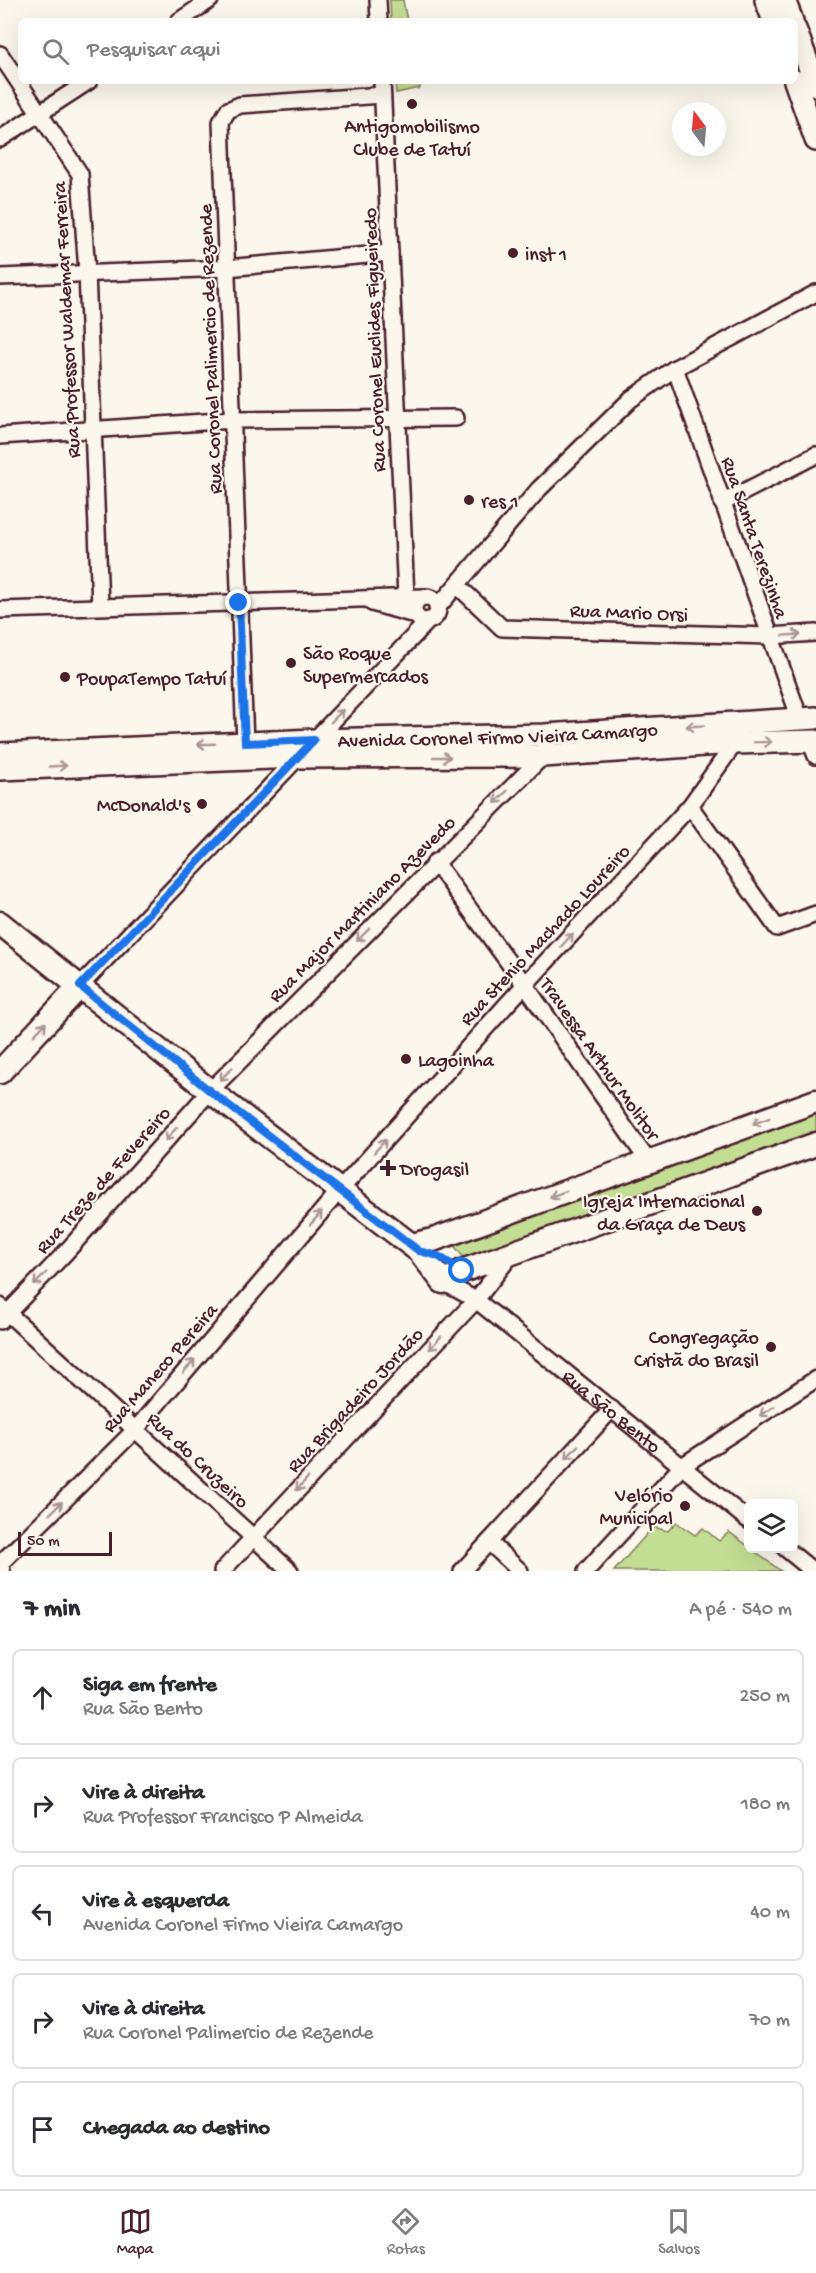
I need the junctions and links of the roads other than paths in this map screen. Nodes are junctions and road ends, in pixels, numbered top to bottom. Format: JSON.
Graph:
{"nodes":[{"id":1,"x":210,"y":0,"type":"edge"},
{"id":2,"x":378,"y":0,"type":"edge"},
{"id":3,"x":766,"y":0,"type":"edge"},
{"id":4,"x":784,"y":0,"type":"edge"},
{"id":5,"x":183,"y":18,"type":"edge"},
{"id":6,"x":379,"y":18,"type":"edge"},
{"id":7,"x":773,"y":18,"type":"edge"},
{"id":8,"x":791,"y":18,"type":"edge"},
{"id":9,"x":798,"y":37,"type":"edge"},
{"id":10,"x":0,"y":54,"type":"edge"},
{"id":11,"x":18,"y":82,"type":"edge"},
{"id":12,"x":20,"y":84,"type":"edge"},
{"id":13,"x":84,"y":84,"type":"edge"},
{"id":14,"x":796,"y":84,"type":"edge"},
{"id":15,"x":816,"y":85,"type":"edge"},
{"id":16,"x":382,"y":88,"type":"edge"},
{"id":17,"x":39,"y":114,"type":"junction"},
{"id":18,"x":0,"y":139,"type":"edge"},
{"id":19,"x":816,"y":140,"type":"edge"},
{"id":20,"x":390,"y":252,"type":"junction"},
{"id":21,"x":226,"y":268,"type":"junction"},
{"id":22,"x":87,"y":272,"type":"junction"},
{"id":23,"x":0,"y":277,"type":"edge"},
{"id":24,"x":816,"y":293,"type":"edge"},
{"id":25,"x":675,"y":368,"type":"junction"},
{"id":26,"x":396,"y":418,"type":"junction"},
{"id":27,"x":456,"y":418,"type":"dead end"},
{"id":28,"x":233,"y":420,"type":"junction"},
{"id":29,"x":93,"y":428,"type":"junction"},
{"id":30,"x":0,"y":436,"type":"edge"},
{"id":31,"x":816,"y":455,"type":"edge"},
{"id":32,"x":722,"y":503,"type":"junction"},
{"id":33,"x":457,"y":585,"type":"junction"},
{"id":34,"x":406,"y":597,"type":"junction"},
{"id":35,"x":355,"y":599,"type":"junction"},
{"id":36,"x":239,"y":603,"type":"junction"},
{"id":37,"x":100,"y":606,"type":"junction"},
{"id":38,"x":0,"y":610,"type":"edge"},
{"id":39,"x":427,"y":614,"type":"junction"},
{"id":40,"x":816,"y":633,"type":"edge"},
{"id":41,"x":769,"y":636,"type":"junction"},
{"id":42,"x":808,"y":719,"type":"edge"},
{"id":43,"x":734,"y":734,"type":"junction"},
{"id":44,"x":314,"y":740,"type":"junction"},
{"id":45,"x":245,"y":743,"type":"junction"},
{"id":46,"x":544,"y":746,"type":"junction"},
{"id":47,"x":814,"y":746,"type":"edge"},
{"id":48,"x":0,"y":754,"type":"edge"},
{"id":49,"x":299,"y":757,"type":"junction"},
{"id":50,"x":0,"y":769,"type":"edge"},
{"id":51,"x":690,"y":806,"type":"junction"},
{"id":52,"x":435,"y":862,"type":"junction"},
{"id":53,"x":816,"y":914,"type":"edge"},
{"id":54,"x":0,"y":923,"type":"edge"},
{"id":55,"x":525,"y":985,"type":"junction"},
{"id":56,"x":80,"y":986,"type":"junction"},
{"id":57,"x":0,"y":1072,"type":"edge"},
{"id":58,"x":210,"y":1091,"type":"junction"},
{"id":59,"x":816,"y":1101,"type":"edge"},
{"id":60,"x":816,"y":1144,"type":"edge"},
{"id":61,"x":648,"y":1161,"type":"junction"},
{"id":62,"x":340,"y":1190,"type":"junction"},
{"id":63,"x":415,"y":1248,"type":"junction"},
{"id":64,"x":513,"y":1252,"type":"junction"},
{"id":65,"x":452,"y":1276,"type":"junction"},
{"id":66,"x":476,"y":1300,"type":"junction"},
{"id":67,"x":3,"y":1314,"type":"edge"},
{"id":68,"x":816,"y":1379,"type":"edge"},
{"id":69,"x":612,"y":1409,"type":"junction"},
{"id":70,"x":136,"y":1429,"type":"junction"},
{"id":71,"x":682,"y":1466,"type":"junction"},
{"id":72,"x":744,"y":1517,"type":"edge"},
{"id":73,"x":252,"y":1537,"type":"junction"},
{"id":74,"x":489,"y":1542,"type":"junction"},
{"id":75,"x":790,"y":1553,"type":"edge"},
{"id":76,"x":0,"y":1564,"type":"edge"},
{"id":77,"x":222,"y":1571,"type":"edge"},
{"id":78,"x":290,"y":1571,"type":"edge"},
{"id":79,"x":462,"y":1571,"type":"edge"},
{"id":80,"x":520,"y":1571,"type":"edge"},
{"id":81,"x":586,"y":1571,"type":"edge"},
{"id":82,"x":813,"y":1571,"type":"edge"}],
"edges":[{"from":1,"to":5,"type":"street"},
{"from":2,"to":6,"type":"street"},
{"from":3,"to":7,"type":"main road"},
{"from":4,"to":8,"type":"main road"},
{"from":9,"to":15,"type":"main road"},
{"from":10,"to":11,"type":"street","name":"Rua Professor Waldemar Ferreira"},
{"from":12,"to":17,"type":"street","name":"Rua Professor Waldemar Ferreira"},
{"from":13,"to":17,"type":"street"},
{"from":14,"to":19,"type":"main road"},
{"from":16,"to":20,"type":"street","name":"Rua Coronel Euclides Figueiredo"},
{"from":16,"to":21,"type":"street","name":"Rua Coronel Palimercio de Rezende"},
{"from":17,"to":18,"type":"street"},
{"from":17,"to":22,"type":"street","name":"Rua Professor Waldemar Ferreira"},
{"from":20,"to":21,"type":"street"},
{"from":20,"to":26,"type":"street","name":"Rua Coronel Euclides Figueiredo"},
{"from":21,"to":22,"type":"street"},
{"from":21,"to":28,"type":"street","name":"Rua Coronel Palimercio de Rezende"},
{"from":22,"to":23,"type":"street"},
{"from":22,"to":29,"type":"street","name":"Rua Professor Waldemar Ferreira"},
{"from":24,"to":25,"type":"street"},
{"from":25,"to":32,"type":"street","name":"Rua Santa Terezinha"},
{"from":25,"to":33,"type":"street"},
{"from":26,"to":27,"type":"street"},
{"from":26,"to":28,"type":"street"},
{"from":26,"to":34,"type":"street","name":"Rua Coronel Euclides Figueiredo"},
{"from":28,"to":29,"type":"street"},
{"from":28,"to":36,"type":"street","name":"Rua Coronel Palimercio de Rezende"},
{"from":29,"to":30,"type":"street"},
{"from":29,"to":37,"type":"street","name":"Rua Professor Waldemar Ferreira"},
{"from":31,"to":32,"type":"street"},
{"from":32,"to":41,"type":"street","name":"Rua Santa Terezinha"},
{"from":33,"to":39,"type":"street"},
{"from":33,"to":41,"type":"street","name":"Rua Mario Orsi"},
{"from":34,"to":35,"type":"street"},
{"from":34,"to":39,"type":"street"},
{"from":35,"to":36,"type":"street"},
{"from":35,"to":39,"type":"street"},
{"from":36,"to":37,"type":"street"},
{"from":36,"to":45,"type":"street","name":"Rua Coronel Palimercio de Rezende"},
{"from":37,"to":38,"type":"street"},
{"from":44,"to":39,"type":"street","one_way":true},
{"from":41,"to":40,"type":"street","name":"Rua Mario Orsi","one_way":true},
{"from":41,"to":42,"type":"street","name":"Rua Santa Terezinha"},
{"from":42,"to":43,"type":"main road","name":"Avenida Coronel Firmo Vieira Camargo"},
{"from":43,"to":46,"type":"main road","name":"Avenida Coronel Firmo Vieira Camargo"},
{"from":43,"to":47,"type":"main road","name":"Avenida Coronel Firmo Vieira Camargo","one_way":true},
{"from":43,"to":51,"type":"street","name":"Rua Stenio Machado Loureiro"},
{"from":44,"to":45,"type":"main road","name":"Avenida Coronel Firmo Vieira Camargo"},
{"from":44,"to":46,"type":"main road","name":"Avenida Coronel Firmo Vieira Camargo"},
{"from":44,"to":49,"type":"street"},
{"from":45,"to":48,"type":"main road","name":"Avenida Coronel Firmo Vieira Camargo","one_way":true},
{"from":49,"to":46,"type":"main road","name":"Avenida Coronel Firmo Vieira Camargo","one_way":true},
{"from":46,"to":52,"type":"street","name":"Rua Major Martiniano Azevedo","one_way":true},
{"from":50,"to":49,"type":"main road","name":"Avenida Coronel Firmo Vieira Camargo","one_way":true},
{"from":49,"to":56,"type":"street"},
{"from":51,"to":53,"type":"street"},
{"from":55,"to":51,"type":"street","name":"Rua Stenio Machado Loureiro","one_way":true},
{"from":52,"to":55,"type":"street","name":"Travessa Arthur Molitor"},
{"from":52,"to":58,"type":"street","name":"Rua Major Martiniano Azevedo","one_way":true},
{"from":54,"to":56,"type":"main road","name":"Rua São Bento"},
{"from":55,"to":61,"type":"street","name":"Travessa Arthur Molitor"},
{"from":62,"to":55,"type":"street","name":"Rua Stenio Machado Loureiro","one_way":true},
{"from":57,"to":56,"type":"main road","one_way":true},
{"from":56,"to":58,"type":"main road","name":"Rua São Bento"},
{"from":58,"to":62,"type":"main road","name":"Rua São Bento"},
{"from":58,"to":67,"type":"street","name":"Rua Treze de Fevereiro","one_way":true},
{"from":59,"to":61,"type":"main road","one_way":true},
{"from":60,"to":64,"type":"main road"},
{"from":61,"to":63,"type":"main road","one_way":true},
{"from":62,"to":63,"type":"main road","name":"Rua São Bento"},
{"from":70,"to":62,"type":"street","name":"Rua Maneco Pereira","one_way":true},
{"from":63,"to":65,"type":"main road","name":"Rua São Bento"},
{"from":64,"to":65,"type":"main road"},
{"from":64,"to":66,"type":"street","name":"Rua Brigadeiro Jordão"},
{"from":65,"to":66,"type":"street","name":"Rua São Bento"},
{"from":65,"to":66,"type":"street","name":"Rua São Bento"},
{"from":66,"to":69,"type":"street","name":"Rua São Bento"},
{"from":66,"to":73,"type":"street","name":"Rua Brigadeiro Jordão","one_way":true},
{"from":67,"to":70,"type":"street","name":"Rua do Cruzeiro"},
{"from":68,"to":71,"type":"street","one_way":true},
{"from":69,"to":71,"type":"street","name":"Rua São Bento"},
{"from":69,"to":74,"type":"street","one_way":true},
{"from":70,"to":73,"type":"street","name":"Rua do Cruzeiro"},
{"from":76,"to":70,"type":"street","name":"Rua Maneco Pereira","one_way":true},
{"from":71,"to":72,"type":"street","name":"Rua São Bento"},
{"from":71,"to":81,"type":"street"},
{"from":73,"to":77,"type":"street","name":"Rua Brigadeiro Jordão"},
{"from":73,"to":78,"type":"street","name":"Rua do Cruzeiro"},
{"from":74,"to":79,"type":"street"},
{"from":74,"to":80,"type":"street"},
{"from":75,"to":82,"type":"street"}]}
